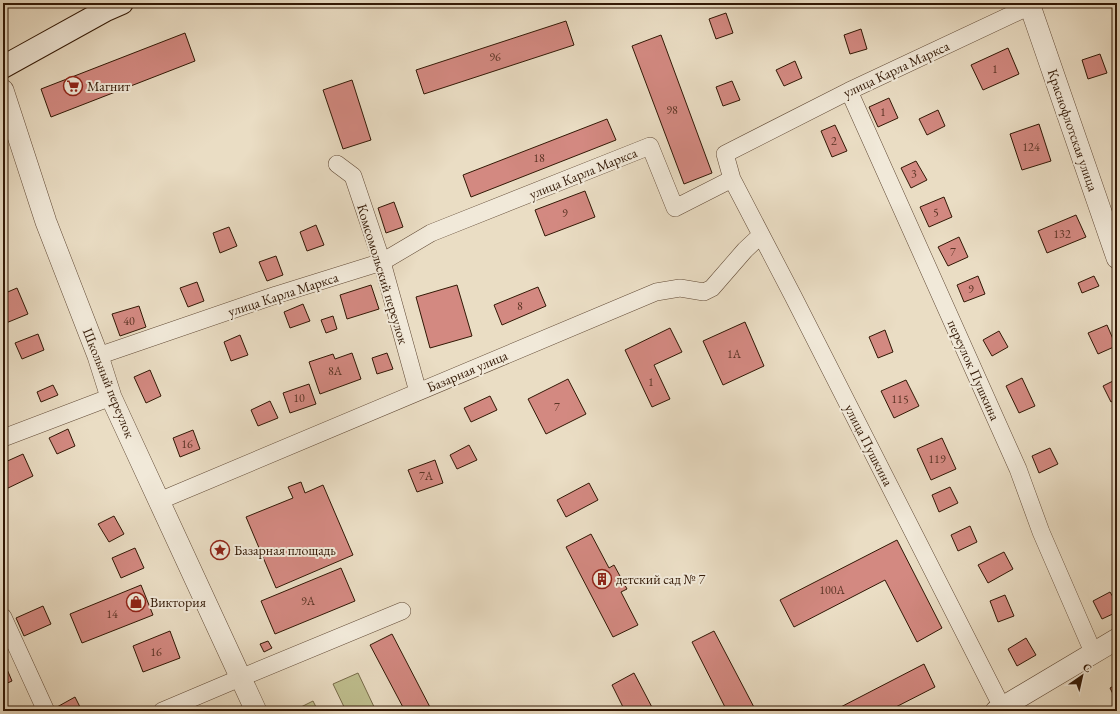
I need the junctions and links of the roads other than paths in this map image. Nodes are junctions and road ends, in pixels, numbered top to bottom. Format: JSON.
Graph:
{"nodes":[{"id":1,"x":122,"y":3,"type":"edge"},
{"id":2,"x":1029,"y":5,"type":"edge"},
{"id":3,"x":3,"y":67,"type":"edge"},
{"id":4,"x":3,"y":90,"type":"edge"},
{"id":5,"x":849,"y":91,"type":"junction"},
{"id":6,"x":337,"y":164,"type":"dead end"},
{"id":7,"x":732,"y":179,"type":"junction"},
{"id":8,"x":761,"y":234,"type":"junction"},
{"id":9,"x":1117,"y":258,"type":"edge"},
{"id":10,"x":382,"y":262,"type":"junction"},
{"id":11,"x":98,"y":356,"type":"junction"},
{"id":12,"x":418,"y":392,"type":"junction"},
{"id":13,"x":111,"y":397,"type":"junction"},
{"id":14,"x":3,"y":438,"type":"edge"},
{"id":15,"x":159,"y":501,"type":"junction"},
{"id":16,"x":402,"y":611,"type":"dead end"},
{"id":17,"x":3,"y":617,"type":"edge"},
{"id":18,"x":1117,"y":639,"type":"edge"},
{"id":19,"x":1093,"y":652,"type":"junction"},
{"id":20,"x":240,"y":678,"type":"junction"},
{"id":21,"x":1000,"y":710,"type":"edge"},
{"id":22,"x":46,"y":711,"type":"edge"},
{"id":23,"x":162,"y":711,"type":"edge"},
{"id":24,"x":256,"y":711,"type":"edge"}],
"edges":[{"from":1,"to":3,"type":"main road"},
{"from":2,"to":5,"type":"street","name":"улица Карла Маркса"},
{"from":2,"to":9,"type":"street","name":"Краснофлотская улица"},
{"from":4,"to":11,"type":"street","name":"Школьный переулок"},
{"from":5,"to":7,"type":"street","name":"улица Карла Маркса"},
{"from":5,"to":19,"type":"street","name":"переулок Пушкина"},
{"from":6,"to":10,"type":"street","name":"Комсомольский переулок"},
{"from":7,"to":8,"type":"street","name":"улица Пушкина"},
{"from":7,"to":10,"type":"street","name":"улица Карла Маркса"},
{"from":8,"to":12,"type":"street","name":"Базарная улица"},
{"from":8,"to":21,"type":"street","name":"улица Пушкина"},
{"from":10,"to":11,"type":"street","name":"улица Карла Маркса"},
{"from":10,"to":12,"type":"street","name":"Комсомольский переулок"},
{"from":11,"to":13,"type":"street","name":"Школьный переулок"},
{"from":12,"to":15,"type":"street","name":"Базарная улица"},
{"from":13,"to":14,"type":"street"},
{"from":13,"to":15,"type":"street","name":"Школьный переулок"},
{"from":15,"to":20,"type":"street","name":"Школьный переулок"},
{"from":16,"to":20,"type":"street"},
{"from":17,"to":22,"type":"street"},
{"from":18,"to":19,"type":"street"},
{"from":19,"to":21,"type":"street"},
{"from":20,"to":23,"type":"street"},
{"from":20,"to":24,"type":"street","name":"Школьный переулок"}]}
